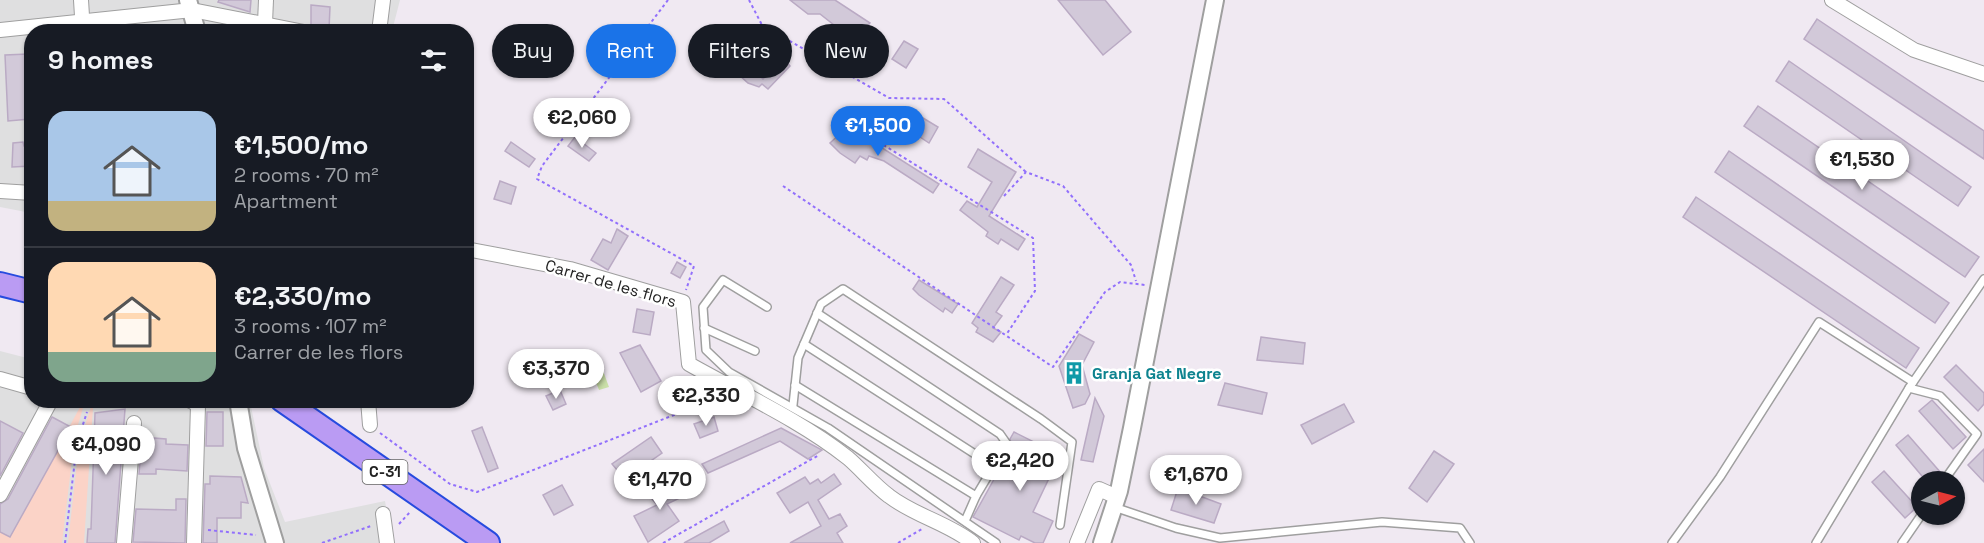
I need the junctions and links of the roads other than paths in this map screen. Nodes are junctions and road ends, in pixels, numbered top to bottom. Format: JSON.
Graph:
{"nodes":[{"id":1,"x":81,"y":0,"type":"edge"},
{"id":2,"x":266,"y":0,"type":"edge"},
{"id":3,"x":384,"y":0,"type":"edge"},
{"id":4,"x":1215,"y":0,"type":"edge"},
{"id":5,"x":1832,"y":0,"type":"edge"},
{"id":6,"x":190,"y":5,"type":"edge"},
{"id":7,"x":265,"y":23,"type":"junction"},
{"id":8,"x":83,"y":24,"type":"edge"},
{"id":9,"x":93,"y":24,"type":"edge"},
{"id":10,"x":195,"y":24,"type":"edge"},
{"id":11,"x":269,"y":24,"type":"edge"},
{"id":12,"x":380,"y":24,"type":"edge"},
{"id":13,"x":24,"y":29,"type":"edge"},
{"id":14,"x":0,"y":30,"type":"edge"},
{"id":15,"x":1984,"y":74,"type":"edge"},
{"id":16,"x":0,"y":191,"type":"edge"},
{"id":17,"x":24,"y":192,"type":"edge"},
{"id":18,"x":474,"y":251,"type":"edge"},
{"id":19,"x":1984,"y":279,"type":"edge"},
{"id":20,"x":0,"y":284,"type":"edge"},
{"id":21,"x":24,"y":290,"type":"edge"},
{"id":22,"x":767,"y":307,"type":"dead end"},
{"id":23,"x":817,"y":313,"type":"junction"},
{"id":24,"x":704,"y":328,"type":"junction"},
{"id":25,"x":804,"y":344,"type":"junction"},
{"id":26,"x":755,"y":351,"type":"dead end"},
{"id":27,"x":0,"y":379,"type":"edge"},
{"id":28,"x":795,"y":385,"type":"junction"},
{"id":29,"x":1911,"y":385,"type":"junction"},
{"id":30,"x":24,"y":386,"type":"edge"},
{"id":31,"x":793,"y":405,"type":"junction"},
{"id":32,"x":47,"y":408,"type":"edge"},
{"id":33,"x":194,"y":408,"type":"edge"},
{"id":34,"x":239,"y":408,"type":"edge"},
{"id":35,"x":294,"y":408,"type":"edge"},
{"id":36,"x":369,"y":408,"type":"edge"},
{"id":37,"x":134,"y":423,"type":"dead end"},
{"id":38,"x":370,"y":425,"type":"road end"},
{"id":39,"x":994,"y":467,"type":"junction"},
{"id":40,"x":1951,"y":471,"type":"edge"},
{"id":41,"x":0,"y":495,"type":"edge"},
{"id":42,"x":976,"y":496,"type":"junction"},
{"id":43,"x":1115,"y":502,"type":"junction"},
{"id":44,"x":383,"y":518,"type":"road end"},
{"id":45,"x":966,"y":521,"type":"junction"},
{"id":46,"x":1060,"y":525,"type":"dead end"},
{"id":47,"x":1914,"y":525,"type":"edge"},
{"id":48,"x":195,"y":536,"type":"edge"},
{"id":49,"x":274,"y":540,"type":"edge"},
{"id":50,"x":124,"y":543,"type":"edge"},
{"id":51,"x":387,"y":543,"type":"edge"},
{"id":52,"x":488,"y":543,"type":"edge"},
{"id":53,"x":973,"y":543,"type":"edge"},
{"id":54,"x":996,"y":543,"type":"edge"},
{"id":55,"x":1077,"y":543,"type":"edge"},
{"id":56,"x":1102,"y":543,"type":"edge"},
{"id":57,"x":1470,"y":543,"type":"edge"},
{"id":58,"x":1672,"y":543,"type":"edge"},
{"id":59,"x":1816,"y":543,"type":"edge"},
{"id":60,"x":1902,"y":543,"type":"edge"}],
"edges":[{"from":1,"to":8,"type":"street"},
{"from":2,"to":7,"type":"street"},
{"from":3,"to":12,"type":"street"},
{"from":4,"to":43,"type":"street"},
{"from":5,"to":15,"type":"street"},
{"from":6,"to":7,"type":"street"},
{"from":6,"to":9,"type":"street"},
{"from":6,"to":10,"type":"street"},
{"from":7,"to":11,"type":"street"},
{"from":13,"to":14,"type":"street"},
{"from":16,"to":17,"type":"street"},
{"from":18,"to":53,"type":"street","name":"Carrer de les flors"},
{"from":19,"to":29,"type":"lane"},
{"from":20,"to":21,"type":"highway"},
{"from":22,"to":24,"type":"lane"},
{"from":23,"to":25,"type":"lane"},
{"from":23,"to":39,"type":"lane"},
{"from":23,"to":46,"type":"lane"},
{"from":24,"to":26,"type":"lane"},
{"from":24,"to":31,"type":"lane"},
{"from":25,"to":28,"type":"lane"},
{"from":25,"to":39,"type":"lane"},
{"from":27,"to":30,"type":"street"},
{"from":28,"to":31,"type":"lane"},
{"from":28,"to":42,"type":"lane"},
{"from":29,"to":40,"type":"lane"},
{"from":29,"to":58,"type":"lane"},
{"from":29,"to":59,"type":"lane"},
{"from":31,"to":45,"type":"lane"},
{"from":32,"to":41,"type":"street"},
{"from":33,"to":48,"type":"street"},
{"from":34,"to":49,"type":"street"},
{"from":35,"to":52,"type":"highway","number":"C-31"},
{"from":36,"to":38,"type":"street"},
{"from":37,"to":50,"type":"street"},
{"from":39,"to":42,"type":"lane"},
{"from":42,"to":45,"type":"lane"},
{"from":43,"to":55,"type":"street"},
{"from":43,"to":56,"type":"street"},
{"from":43,"to":57,"type":"lane"},
{"from":44,"to":51,"type":"street"},
{"from":45,"to":54,"type":"lane"},
{"from":47,"to":60,"type":"lane"}]}
